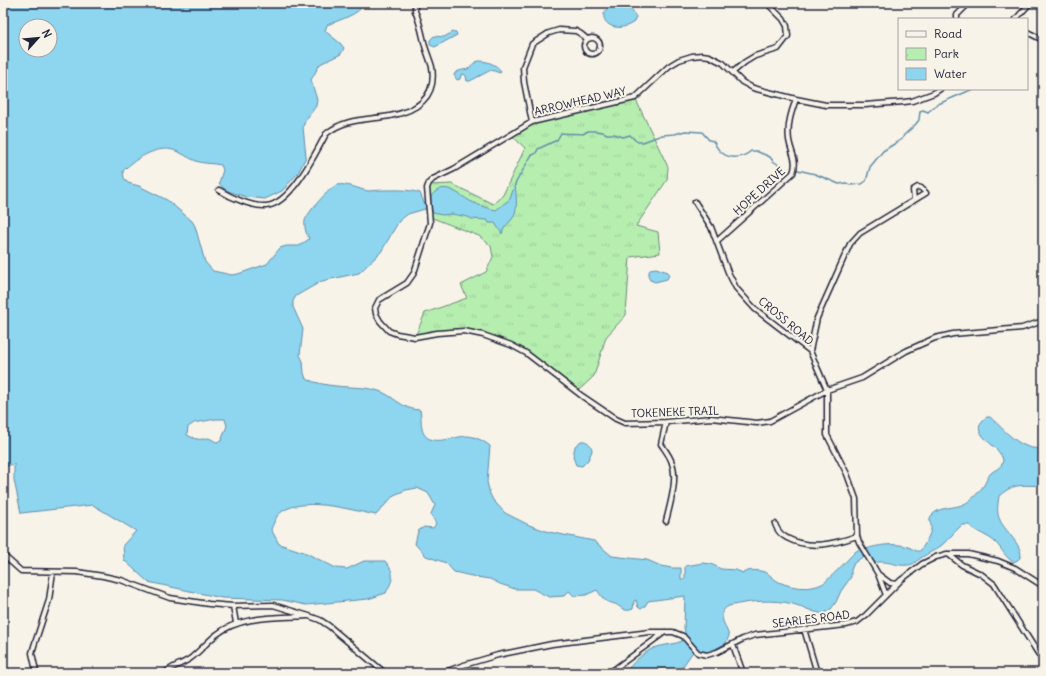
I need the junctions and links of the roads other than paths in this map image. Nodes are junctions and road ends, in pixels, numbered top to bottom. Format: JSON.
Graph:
{"nodes":[{"id":1,"x":415,"y":3,"type":"edge"},
{"id":2,"x":767,"y":3,"type":"edge"},
{"id":3,"x":1030,"y":3,"type":"edge"},
{"id":4,"x":968,"y":4,"type":"dead end"},
{"id":5,"x":957,"y":18,"type":"edge"},
{"id":6,"x":1017,"y":18,"type":"edge"},
{"id":7,"x":1028,"y":32,"type":"edge"},
{"id":8,"x":587,"y":39,"type":"junction"},
{"id":9,"x":1043,"y":40,"type":"edge"},
{"id":10,"x":734,"y":72,"type":"junction"},
{"id":11,"x":938,"y":90,"type":"edge"},
{"id":12,"x":796,"y":99,"type":"junction"},
{"id":13,"x":532,"y":122,"type":"junction"},
{"id":14,"x":219,"y":190,"type":"dead end"},
{"id":15,"x":914,"y":200,"type":"dead end"},
{"id":16,"x":695,"y":202,"type":"dead end"},
{"id":17,"x":428,"y":209,"type":"joint"},
{"id":18,"x":717,"y":242,"type":"junction"},
{"id":19,"x":1043,"y":321,"type":"edge"},
{"id":20,"x":810,"y":351,"type":"junction"},
{"id":21,"x":827,"y":390,"type":"junction"},
{"id":22,"x":666,"y":422,"type":"junction"},
{"id":23,"x":666,"y":521,"type":"dead end"},
{"id":24,"x":775,"y":524,"type":"dead end"},
{"id":25,"x":857,"y":536,"type":"junction"},
{"id":26,"x":947,"y":554,"type":"junction"},
{"id":27,"x":3,"y":555,"type":"edge"},
{"id":28,"x":53,"y":572,"type":"junction"},
{"id":29,"x":878,"y":574,"type":"junction"},
{"id":30,"x":897,"y":584,"type":"junction"},
{"id":31,"x":1043,"y":586,"type":"edge"},
{"id":32,"x":886,"y":595,"type":"junction"},
{"id":33,"x":233,"y":606,"type":"junction"},
{"id":34,"x":309,"y":616,"type":"junction"},
{"id":35,"x":236,"y":623,"type":"junction"},
{"id":36,"x":804,"y":629,"type":"junction"},
{"id":37,"x":666,"y":632,"type":"junction"},
{"id":38,"x":733,"y":644,"type":"junction"},
{"id":39,"x":1043,"y":660,"type":"edge"},
{"id":40,"x":36,"y":671,"type":"dead end"},
{"id":41,"x":165,"y":673,"type":"edge"},
{"id":42,"x":385,"y":673,"type":"edge"},
{"id":43,"x":442,"y":673,"type":"edge"},
{"id":44,"x":608,"y":673,"type":"edge"},
{"id":45,"x":743,"y":673,"type":"edge"},
{"id":46,"x":817,"y":673,"type":"edge"}],
"edges":[{"from":1,"to":14,"type":"street"},
{"from":2,"to":10,"type":"street"},
{"from":3,"to":6,"type":"street"},
{"from":4,"to":5,"type":"street"},
{"from":7,"to":9,"type":"street"},
{"from":8,"to":8,"type":"street"},
{"from":8,"to":13,"type":"street"},
{"from":10,"to":12,"type":"street","name":"ARROWHEAD WAY"},
{"from":10,"to":13,"type":"street","name":"ARROWHEAD WAY"},
{"from":11,"to":12,"type":"street","name":"ARROWHEAD WAY"},
{"from":12,"to":18,"type":"street","name":"HOPE DRIVE"},
{"from":13,"to":17,"type":"street","name":"ARROWHEAD WAY"},
{"from":15,"to":20,"type":"street"},
{"from":16,"to":18,"type":"street","name":"CROSS ROAD"},
{"from":17,"to":22,"type":"street","name":"TOKENEKE TRAIL"},
{"from":18,"to":20,"type":"street","name":"CROSS ROAD"},
{"from":19,"to":21,"type":"street","name":"TOKENEKE TRAIL"},
{"from":20,"to":21,"type":"street","name":"CROSS ROAD"},
{"from":21,"to":22,"type":"street","name":"TOKENEKE TRAIL"},
{"from":21,"to":25,"type":"street","name":"CROSS ROAD"},
{"from":22,"to":23,"type":"street"},
{"from":24,"to":25,"type":"street"},
{"from":25,"to":29,"type":"street","name":"CROSS ROAD"},
{"from":26,"to":30,"type":"street","name":"SEARLES ROAD"},
{"from":26,"to":31,"type":"street","name":"SEARLES ROAD"},
{"from":26,"to":39,"type":"street"},
{"from":27,"to":28,"type":"street"},
{"from":28,"to":33,"type":"street"},
{"from":28,"to":40,"type":"street"},
{"from":29,"to":30,"type":"street","name":"CROSS ROAD"},
{"from":29,"to":32,"type":"street","name":"CROSS ROAD"},
{"from":30,"to":32,"type":"street","name":"SEARLES ROAD"},
{"from":32,"to":36,"type":"street","name":"SEARLES ROAD"},
{"from":33,"to":34,"type":"street"},
{"from":33,"to":35,"type":"street"},
{"from":34,"to":35,"type":"street"},
{"from":34,"to":42,"type":"street"},
{"from":35,"to":41,"type":"street"},
{"from":36,"to":38,"type":"street","name":"SEARLES ROAD"},
{"from":36,"to":46,"type":"street"},
{"from":37,"to":38,"type":"street","name":"SEARLES ROAD"},
{"from":37,"to":43,"type":"street"},
{"from":37,"to":44,"type":"street"},
{"from":38,"to":45,"type":"street"}]}
